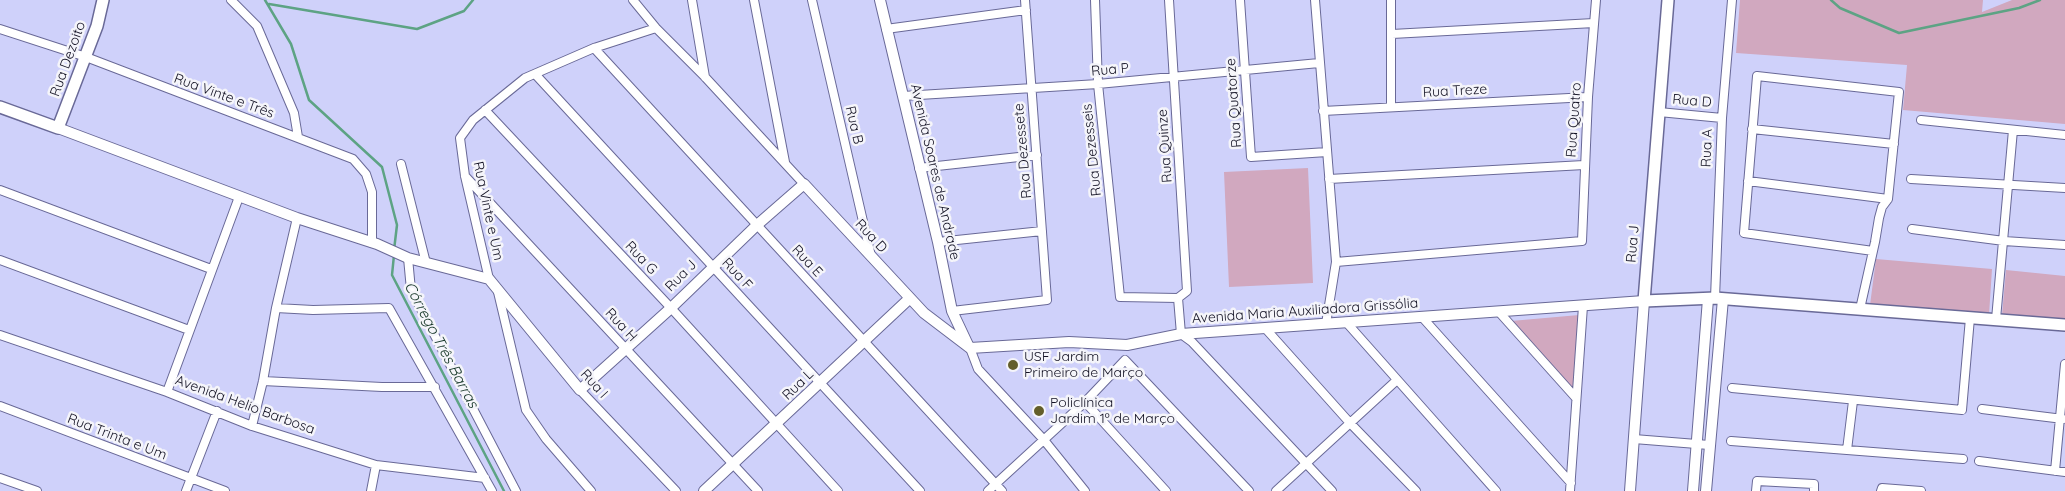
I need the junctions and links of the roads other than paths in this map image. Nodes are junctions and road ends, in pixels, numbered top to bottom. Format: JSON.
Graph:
{"nodes":[{"id":1,"x":103,"y":0,"type":"edge"},
{"id":2,"x":231,"y":0,"type":"edge"},
{"id":3,"x":633,"y":0,"type":"edge"},
{"id":4,"x":692,"y":0,"type":"edge"},
{"id":5,"x":754,"y":0,"type":"edge"},
{"id":6,"x":812,"y":0,"type":"edge"},
{"id":7,"x":880,"y":0,"type":"edge"},
{"id":8,"x":1025,"y":0,"type":"edge"},
{"id":9,"x":1095,"y":0,"type":"edge"},
{"id":10,"x":1169,"y":0,"type":"edge"},
{"id":11,"x":1240,"y":0,"type":"edge"},
{"id":12,"x":1315,"y":0,"type":"edge"},
{"id":13,"x":1391,"y":0,"type":"edge"},
{"id":14,"x":1596,"y":0,"type":"edge"},
{"id":15,"x":1668,"y":0,"type":"edge"},
{"id":16,"x":1732,"y":0,"type":"edge"},
{"id":17,"x":1026,"y":10,"type":"junction"},
{"id":18,"x":1594,"y":23,"type":"junction"},
{"id":19,"x":656,"y":28,"type":"junction"},
{"id":20,"x":0,"y":29,"type":"edge"},
{"id":21,"x":886,"y":29,"type":"junction"},
{"id":22,"x":1392,"y":34,"type":"junction"},
{"id":23,"x":594,"y":48,"type":"junction"},
{"id":24,"x":86,"y":58,"type":"junction"},
{"id":25,"x":1319,"y":63,"type":"junction"},
{"id":26,"x":1244,"y":72,"type":"junction"},
{"id":27,"x":535,"y":74,"type":"junction"},
{"id":28,"x":1174,"y":77,"type":"junction"},
{"id":29,"x":705,"y":78,"type":"junction"},
{"id":30,"x":1098,"y":84,"type":"junction"},
{"id":31,"x":1031,"y":88,"type":"junction"},
{"id":32,"x":903,"y":96,"type":"junction"},
{"id":33,"x":1588,"y":97,"type":"junction"},
{"id":34,"x":1391,"y":106,"type":"junction"},
{"id":35,"x":0,"y":107,"type":"edge"},
{"id":36,"x":486,"y":110,"type":"junction"},
{"id":37,"x":1323,"y":111,"type":"junction"},
{"id":38,"x":1659,"y":112,"type":"junction"},
{"id":39,"x":1722,"y":118,"type":"junction"},
{"id":40,"x":1921,"y":120,"type":"dead end"},
{"id":41,"x":58,"y":128,"type":"junction"},
{"id":42,"x":1752,"y":129,"type":"junction"},
{"id":43,"x":2013,"y":130,"type":"junction"},
{"id":44,"x":2065,"y":135,"type":"edge"},
{"id":45,"x":298,"y":137,"type":"junction"},
{"id":46,"x":1894,"y":144,"type":"junction"},
{"id":47,"x":1327,"y":152,"type":"junction"},
{"id":48,"x":1037,"y":155,"type":"junction"},
{"id":49,"x":785,"y":162,"type":"junction"},
{"id":50,"x":401,"y":164,"type":"dead end"},
{"id":51,"x":1584,"y":165,"type":"junction"},
{"id":52,"x":919,"y":168,"type":"junction"},
{"id":53,"x":465,"y":176,"type":"junction"},
{"id":54,"x":1329,"y":179,"type":"junction"},
{"id":55,"x":1911,"y":179,"type":"dead end"},
{"id":56,"x":1748,"y":181,"type":"junction"},
{"id":57,"x":804,"y":184,"type":"junction"},
{"id":58,"x":2009,"y":185,"type":"junction"},
{"id":59,"x":2065,"y":188,"type":"edge"},
{"id":60,"x":0,"y":190,"type":"edge"},
{"id":61,"x":239,"y":197,"type":"junction"},
{"id":62,"x":1888,"y":199,"type":"junction"},
{"id":63,"x":297,"y":218,"type":"junction"},
{"id":64,"x":757,"y":225,"type":"junction"},
{"id":65,"x":1912,"y":229,"type":"dead end"},
{"id":66,"x":1042,"y":231,"type":"junction"},
{"id":67,"x":2004,"y":241,"type":"junction"},
{"id":68,"x":938,"y":242,"type":"junction"},
{"id":69,"x":374,"y":244,"type":"junction"},
{"id":70,"x":2065,"y":245,"type":"edge"},
{"id":71,"x":1873,"y":251,"type":"junction"},
{"id":72,"x":404,"y":256,"type":"junction"},
{"id":73,"x":871,"y":256,"type":"junction"},
{"id":74,"x":0,"y":260,"type":"edge"},
{"id":75,"x":1336,"y":262,"type":"junction"},
{"id":76,"x":426,"y":263,"type":"junction"},
{"id":77,"x":713,"y":266,"type":"junction"},
{"id":78,"x":211,"y":269,"type":"junction"},
{"id":79,"x":489,"y":278,"type":"junction"},
{"id":80,"x":498,"y":291,"type":"junction"},
{"id":81,"x":910,"y":298,"type":"junction"},
{"id":82,"x":1178,"y":298,"type":"junction"},
{"id":83,"x":1715,"y":299,"type":"junction"},
{"id":84,"x":1644,"y":301,"type":"junction"},
{"id":85,"x":1583,"y":306,"type":"junction"},
{"id":86,"x":276,"y":308,"type":"junction"},
{"id":87,"x":671,"y":308,"type":"junction"},
{"id":88,"x":1860,"y":309,"type":"junction"},
{"id":89,"x":952,"y":311,"type":"junction"},
{"id":90,"x":1499,"y":312,"type":"junction"},
{"id":91,"x":1422,"y":317,"type":"junction"},
{"id":92,"x":1970,"y":318,"type":"junction"},
{"id":93,"x":1996,"y":319,"type":"junction"},
{"id":94,"x":1346,"y":322,"type":"junction"},
{"id":95,"x":1326,"y":324,"type":"junction"},
{"id":96,"x":2065,"y":325,"type":"edge"},
{"id":97,"x":1265,"y":328,"type":"junction"},
{"id":98,"x":189,"y":330,"type":"junction"},
{"id":99,"x":1181,"y":334,"type":"junction"},
{"id":100,"x":0,"y":335,"type":"edge"},
{"id":101,"x":864,"y":340,"type":"junction"},
{"id":102,"x":1127,"y":345,"type":"junction"},
{"id":103,"x":625,"y":348,"type":"junction"},
{"id":104,"x":970,"y":348,"type":"junction"},
{"id":105,"x":1125,"y":360,"type":"junction"},
{"id":106,"x":2065,"y":364,"type":"edge"},
{"id":107,"x":1397,"y":380,"type":"junction"},
{"id":108,"x":263,"y":382,"type":"junction"},
{"id":109,"x":820,"y":382,"type":"junction"},
{"id":110,"x":435,"y":387,"type":"junction"},
{"id":111,"x":1732,"y":388,"type":"dead end"},
{"id":112,"x":580,"y":390,"type":"junction"},
{"id":113,"x":167,"y":392,"type":"junction"},
{"id":114,"x":1576,"y":398,"type":"junction"},
{"id":115,"x":1854,"y":400,"type":"junction"},
{"id":116,"x":1085,"y":402,"type":"junction"},
{"id":117,"x":0,"y":406,"type":"edge"},
{"id":118,"x":1982,"y":410,"type":"dead end"},
{"id":119,"x":217,"y":411,"type":"junction"},
{"id":120,"x":2063,"y":419,"type":"edge"},
{"id":121,"x":1350,"y":423,"type":"junction"},
{"id":122,"x":777,"y":424,"type":"junction"},
{"id":123,"x":252,"y":426,"type":"junction"},
{"id":124,"x":1634,"y":439,"type":"junction"},
{"id":125,"x":1044,"y":440,"type":"junction"},
{"id":126,"x":1731,"y":441,"type":"dead end"},
{"id":127,"x":1696,"y":444,"type":"junction"},
{"id":128,"x":1709,"y":445,"type":"junction"},
{"id":129,"x":1847,"y":450,"type":"junction"},
{"id":130,"x":1963,"y":459,"type":"dead end"},
{"id":131,"x":1979,"y":461,"type":"dead end"},
{"id":132,"x":733,"y":464,"type":"junction"},
{"id":133,"x":1306,"y":464,"type":"junction"},
{"id":134,"x":376,"y":465,"type":"junction"},
{"id":135,"x":2054,"y":471,"type":"junction"},
{"id":136,"x":2065,"y":472,"type":"edge"},
{"id":137,"x":0,"y":478,"type":"edge"},
{"id":138,"x":191,"y":478,"type":"junction"},
{"id":139,"x":485,"y":478,"type":"junction"},
{"id":140,"x":996,"y":484,"type":"junction"},
{"id":141,"x":1570,"y":487,"type":"edge"},
{"id":142,"x":1494,"y":490,"type":"edge"},
{"id":143,"x":37,"y":491,"type":"edge"},
{"id":144,"x":186,"y":491,"type":"edge"},
{"id":145,"x":225,"y":491,"type":"edge"},
{"id":146,"x":371,"y":491,"type":"edge"},
{"id":147,"x":492,"y":491,"type":"edge"},
{"id":148,"x":516,"y":491,"type":"edge"},
{"id":149,"x":592,"y":491,"type":"edge"},
{"id":150,"x":676,"y":491,"type":"edge"},
{"id":151,"x":704,"y":491,"type":"edge"},
{"id":152,"x":758,"y":491,"type":"edge"},
{"id":153,"x":838,"y":491,"type":"edge"},
{"id":154,"x":920,"y":491,"type":"edge"},
{"id":155,"x":988,"y":491,"type":"edge"},
{"id":156,"x":1002,"y":491,"type":"edge"},
{"id":157,"x":1085,"y":491,"type":"edge"},
{"id":158,"x":1166,"y":491,"type":"edge"},
{"id":159,"x":1249,"y":491,"type":"edge"},
{"id":160,"x":1276,"y":491,"type":"edge"},
{"id":161,"x":1332,"y":491,"type":"edge"},
{"id":162,"x":1416,"y":491,"type":"edge"},
{"id":163,"x":1630,"y":491,"type":"edge"},
{"id":164,"x":1693,"y":491,"type":"edge"},
{"id":165,"x":1706,"y":491,"type":"edge"},
{"id":166,"x":1756,"y":491,"type":"edge"},
{"id":167,"x":1814,"y":491,"type":"edge"},
{"id":168,"x":1882,"y":491,"type":"edge"},
{"id":169,"x":1922,"y":491,"type":"edge"}],
"edges":[{"from":1,"to":24,"type":"main road","name":"Rua Dezoito"},
{"from":2,"to":45,"type":"street"},
{"from":3,"to":19,"type":"street","name":"Rua D"},
{"from":4,"to":29,"type":"street"},
{"from":5,"to":49,"type":"street"},
{"from":6,"to":73,"type":"street","name":"Rua B"},
{"from":7,"to":21,"type":"street","name":"Avenida Soares de Andrade"},
{"from":8,"to":17,"type":"street","name":"Rua Dezessete"},
{"from":9,"to":30,"type":"street","name":"Rua Dezesseis"},
{"from":10,"to":28,"type":"street","name":"Rua Quinze"},
{"from":11,"to":26,"type":"street","name":"Rua Quatorze"},
{"from":12,"to":25,"type":"street"},
{"from":13,"to":22,"type":"street"},
{"from":14,"to":18,"type":"street","name":"Rua Quatro"},
{"from":15,"to":38,"type":"main road","name":"Rua J"},
{"from":16,"to":39,"type":"street","name":"Rua A"},
{"from":17,"to":21,"type":"street"},
{"from":17,"to":31,"type":"street","name":"Rua Dezessete"},
{"from":18,"to":22,"type":"street"},
{"from":18,"to":33,"type":"street","name":"Rua Quatro"},
{"from":19,"to":23,"type":"street","name":"Rua Vinte e Um"},
{"from":19,"to":29,"type":"street","name":"Rua D"},
{"from":20,"to":24,"type":"street","name":"Rua Vinte e Três"},
{"from":21,"to":32,"type":"street","name":"Avenida Soares de Andrade"},
{"from":22,"to":34,"type":"street"},
{"from":23,"to":27,"type":"street","name":"Rua Vinte e Um"},
{"from":23,"to":64,"type":"street","name":"Rua E"},
{"from":24,"to":41,"type":"main road","name":"Rua Dezoito"},
{"from":24,"to":45,"type":"street","name":"Rua Vinte e Três"},
{"from":25,"to":26,"type":"street","name":"Rua P"},
{"from":25,"to":37,"type":"street"},
{"from":26,"to":28,"type":"street","name":"Rua P"},
{"from":26,"to":47,"type":"street","name":"Rua Quatorze"},
{"from":27,"to":36,"type":"street","name":"Rua Vinte e Um"},
{"from":27,"to":77,"type":"street","name":"Rua F"},
{"from":28,"to":30,"type":"street","name":"Rua P"},
{"from":28,"to":82,"type":"street","name":"Rua Quinze"},
{"from":29,"to":49,"type":"street","name":"Rua D"},
{"from":30,"to":31,"type":"street","name":"Rua P"},
{"from":30,"to":82,"type":"street","name":"Rua Dezesseis"},
{"from":31,"to":32,"type":"street","name":"Rua P"},
{"from":31,"to":48,"type":"street","name":"Rua Dezessete"},
{"from":32,"to":52,"type":"street","name":"Avenida Soares de Andrade"},
{"from":33,"to":34,"type":"street","name":"Rua Treze"},
{"from":33,"to":51,"type":"street","name":"Rua Quatro"},
{"from":34,"to":37,"type":"street","name":"Rua Treze"},
{"from":35,"to":41,"type":"main road"},
{"from":36,"to":53,"type":"street","name":"Rua Vinte e Um"},
{"from":36,"to":87,"type":"street","name":"Rua G"},
{"from":37,"to":47,"type":"street"},
{"from":38,"to":39,"type":"street","name":"Rua D"},
{"from":38,"to":84,"type":"main road","name":"Rua J"},
{"from":39,"to":83,"type":"street","name":"Rua A"},
{"from":40,"to":43,"type":"street"},
{"from":41,"to":61,"type":"street"},
{"from":42,"to":46,"type":"street"},
{"from":42,"to":46,"type":"street"},
{"from":42,"to":56,"type":"street"},
{"from":43,"to":44,"type":"street"},
{"from":43,"to":58,"type":"street"},
{"from":45,"to":69,"type":"street","name":"Rua Vinte e Três"},
{"from":46,"to":62,"type":"street"},
{"from":47,"to":54,"type":"street"},
{"from":48,"to":52,"type":"street"},
{"from":48,"to":66,"type":"street","name":"Rua Dezessete"},
{"from":49,"to":57,"type":"street","name":"Rua D"},
{"from":50,"to":76,"type":"street"},
{"from":51,"to":54,"type":"street"},
{"from":51,"to":75,"type":"street","name":"Rua Quatro"},
{"from":52,"to":68,"type":"street","name":"Avenida Soares de Andrade"},
{"from":53,"to":79,"type":"street","name":"Rua Vinte e Um"},
{"from":53,"to":103,"type":"street","name":"Rua H"},
{"from":54,"to":75,"type":"street"},
{"from":55,"to":58,"type":"street"},
{"from":56,"to":62,"type":"street"},
{"from":56,"to":71,"type":"street"},
{"from":57,"to":64,"type":"street","name":"Rua J"},
{"from":57,"to":73,"type":"street","name":"Rua D"},
{"from":58,"to":59,"type":"street"},
{"from":58,"to":67,"type":"street"},
{"from":60,"to":78,"type":"street"},
{"from":61,"to":63,"type":"street"},
{"from":61,"to":78,"type":"street"},
{"from":62,"to":71,"type":"street"},
{"from":63,"to":69,"type":"street"},
{"from":63,"to":86,"type":"street"},
{"from":64,"to":77,"type":"street","name":"Rua J"},
{"from":64,"to":101,"type":"street","name":"Rua E"},
{"from":65,"to":67,"type":"street"},
{"from":66,"to":68,"type":"street"},
{"from":66,"to":89,"type":"street","name":"Rua Dezessete"},
{"from":67,"to":70,"type":"street"},
{"from":67,"to":93,"type":"street"},
{"from":68,"to":89,"type":"street","name":"Avenida Soares de Andrade"},
{"from":69,"to":72,"type":"street"},
{"from":71,"to":88,"type":"street"},
{"from":72,"to":76,"type":"street"},
{"from":72,"to":148,"type":"street"},
{"from":73,"to":81,"type":"street","name":"Rua D"},
{"from":74,"to":98,"type":"street"},
{"from":75,"to":95,"type":"street"},
{"from":76,"to":79,"type":"street"},
{"from":77,"to":87,"type":"street","name":"Rua J"},
{"from":77,"to":109,"type":"street","name":"Rua F"},
{"from":78,"to":98,"type":"street"},
{"from":79,"to":80,"type":"street","name":"Rua Vinte e Um"},
{"from":80,"to":112,"type":"street","name":"Rua I"},
{"from":80,"to":149,"type":"street","name":"Rua Vinte e Um"},
{"from":81,"to":101,"type":"street","name":"Rua L"},
{"from":81,"to":104,"type":"street","name":"Rua D"},
{"from":82,"to":99,"type":"street"},
{"from":83,"to":84,"type":"main road"},
{"from":83,"to":88,"type":"main road"},
{"from":83,"to":127,"type":"street","name":"Rua A"},
{"from":83,"to":128,"type":"street","name":"Rua A"},
{"from":84,"to":85,"type":"street","name":"Avenida Maria Auxiliadora Grissólia"},
{"from":84,"to":124,"type":"street","name":"Rua J"},
{"from":85,"to":90,"type":"street","name":"Avenida Maria Auxiliadora Grissólia"},
{"from":85,"to":114,"type":"street"},
{"from":86,"to":108,"type":"street"},
{"from":86,"to":110,"type":"street"},
{"from":87,"to":103,"type":"street","name":"Rua J"},
{"from":87,"to":122,"type":"street","name":"Rua G"},
{"from":88,"to":92,"type":"main road"},
{"from":89,"to":104,"type":"street","name":"Avenida Soares de Andrade"},
{"from":90,"to":91,"type":"street","name":"Avenida Maria Auxiliadora Grissólia"},
{"from":90,"to":114,"type":"street"},
{"from":91,"to":94,"type":"street","name":"Avenida Maria Auxiliadora Grissólia"},
{"from":91,"to":141,"type":"street"},
{"from":92,"to":93,"type":"main road"},
{"from":92,"to":115,"type":"street"},
{"from":93,"to":96,"type":"main road"},
{"from":94,"to":95,"type":"street","name":"Avenida Maria Auxiliadora Grissólia"},
{"from":94,"to":107,"type":"street"},
{"from":95,"to":97,"type":"street","name":"Avenida Maria Auxiliadora Grissólia"},
{"from":97,"to":99,"type":"street","name":"Avenida Maria Auxiliadora Grissólia"},
{"from":97,"to":121,"type":"street"},
{"from":98,"to":113,"type":"street"},
{"from":99,"to":102,"type":"street","name":"Avenida Maria Auxiliadora Grissólia"},
{"from":99,"to":133,"type":"street"},
{"from":100,"to":113,"type":"street","name":"Avenida Helio Barbosa"},
{"from":101,"to":109,"type":"street","name":"Rua L"},
{"from":101,"to":140,"type":"street","name":"Rua E"},
{"from":102,"to":104,"type":"street","name":"Avenida Maria Auxiliadora Grissólia"},
{"from":102,"to":105,"type":"street"},
{"from":103,"to":112,"type":"street","name":"Rua J"},
{"from":103,"to":132,"type":"street","name":"Rua H"},
{"from":104,"to":125,"type":"street","name":"Rua D"},
{"from":105,"to":116,"type":"street"},
{"from":105,"to":159,"type":"street"},
{"from":106,"to":120,"type":"street"},
{"from":107,"to":121,"type":"street"},
{"from":107,"to":142,"type":"street"},
{"from":108,"to":110,"type":"street"},
{"from":108,"to":123,"type":"street"},
{"from":109,"to":122,"type":"street","name":"Rua L"},
{"from":109,"to":154,"type":"street","name":"Rua F"},
{"from":110,"to":139,"type":"street"},
{"from":111,"to":115,"type":"street"},
{"from":112,"to":150,"type":"street","name":"Rua I"},
{"from":113,"to":119,"type":"street","name":"Avenida Helio Barbosa"},
{"from":114,"to":141,"type":"street"},
{"from":115,"to":129,"type":"street"},
{"from":116,"to":125,"type":"street"},
{"from":116,"to":158,"type":"street"},
{"from":117,"to":138,"type":"street","name":"Rua Trinta e Um"},
{"from":118,"to":120,"type":"street"},
{"from":119,"to":123,"type":"street","name":"Avenida Helio Barbosa"},
{"from":119,"to":138,"type":"street"},
{"from":120,"to":135,"type":"street"},
{"from":121,"to":133,"type":"street"},
{"from":121,"to":162,"type":"street"},
{"from":122,"to":132,"type":"street","name":"Rua L"},
{"from":122,"to":153,"type":"street","name":"Rua G"},
{"from":123,"to":134,"type":"street","name":"Avenida Helio Barbosa"},
{"from":124,"to":127,"type":"street"},
{"from":124,"to":163,"type":"street","name":"Rua J"},
{"from":125,"to":140,"type":"street"},
{"from":125,"to":157,"type":"street","name":"Rua D"},
{"from":126,"to":129,"type":"street"},
{"from":127,"to":128,"type":"street"},
{"from":127,"to":164,"type":"street","name":"Rua A"},
{"from":128,"to":165,"type":"street","name":"Rua A"},
{"from":129,"to":130,"type":"street"},
{"from":131,"to":135,"type":"street"},
{"from":132,"to":151,"type":"street","name":"Rua L"},
{"from":132,"to":152,"type":"street","name":"Rua H"},
{"from":133,"to":160,"type":"street"},
{"from":133,"to":161,"type":"street"},
{"from":134,"to":139,"type":"street","name":"Avenida Helio Barbosa"},
{"from":134,"to":146,"type":"street"},
{"from":135,"to":136,"type":"street"},
{"from":137,"to":143,"type":"street"},
{"from":138,"to":144,"type":"street"},
{"from":138,"to":145,"type":"street","name":"Rua Trinta e Um"},
{"from":139,"to":147,"type":"street"},
{"from":140,"to":155,"type":"street"},
{"from":140,"to":156,"type":"street","name":"Rua E"},
{"from":166,"to":167,"type":"street"},
{"from":168,"to":169,"type":"street"}]}
